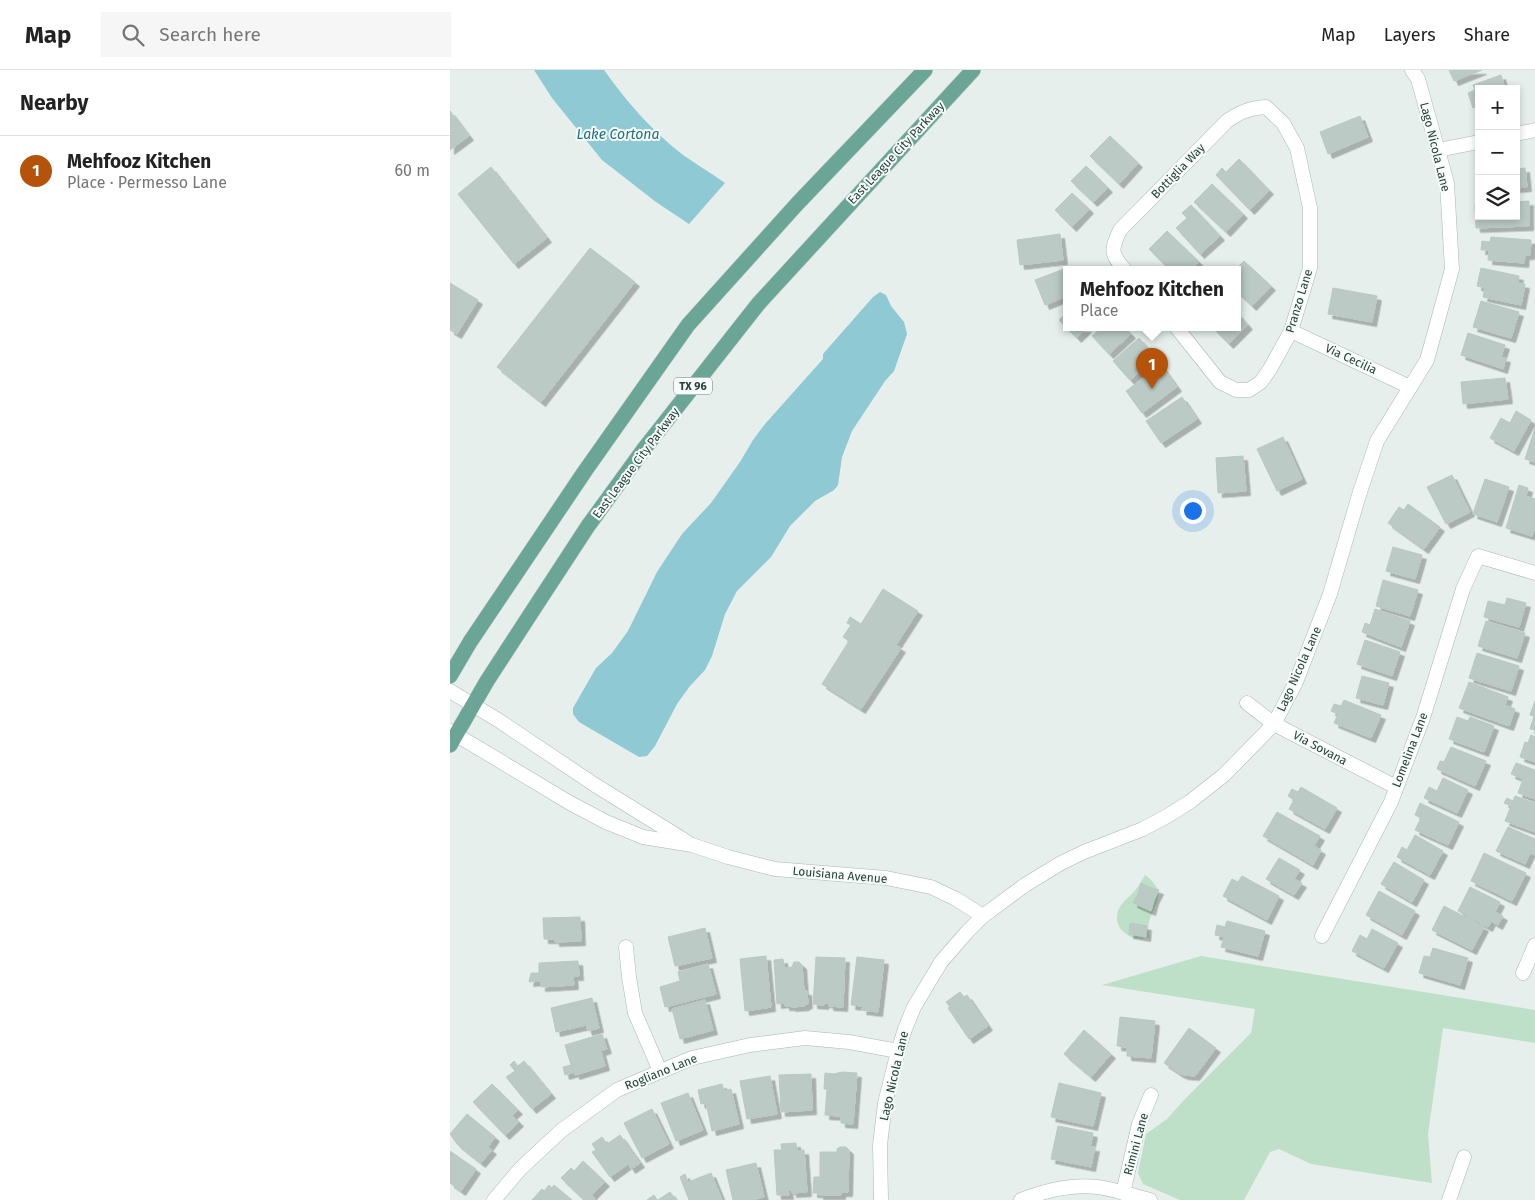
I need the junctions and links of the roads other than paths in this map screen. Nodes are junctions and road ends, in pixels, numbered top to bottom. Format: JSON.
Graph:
{"nodes":[{"id":1,"x":925,"y":70,"type":"edge"},
{"id":2,"x":973,"y":70,"type":"edge"},
{"id":3,"x":1412,"y":70,"type":"edge"},
{"id":4,"x":1266,"y":107,"type":"joint"},
{"id":5,"x":1535,"y":130,"type":"edge"},
{"id":6,"x":1520,"y":133,"type":"edge"},
{"id":7,"x":1475,"y":143,"type":"edge"},
{"id":8,"x":1438,"y":150,"type":"junction"},
{"id":9,"x":1121,"y":266,"type":"edge"},
{"id":10,"x":1179,"y":331,"type":"edge"},
{"id":11,"x":1291,"y":331,"type":"junction"},
{"id":12,"x":1410,"y":387,"type":"junction"},
{"id":13,"x":1535,"y":573,"type":"edge"},
{"id":14,"x":450,"y":676,"type":"edge"},
{"id":15,"x":450,"y":691,"type":"edge"},
{"id":16,"x":1247,"y":703,"type":"dead end"},
{"id":17,"x":474,"y":704,"type":"junction"},
{"id":18,"x":1274,"y":724,"type":"junction"},
{"id":19,"x":452,"y":737,"type":"edge"},
{"id":20,"x":1396,"y":787,"type":"junction"},
{"id":21,"x":692,"y":846,"type":"junction"},
{"id":22,"x":983,"y":916,"type":"junction"},
{"id":23,"x":1322,"y":936,"type":"dead end"},
{"id":24,"x":626,"y":946,"type":"dead end"},
{"id":25,"x":1535,"y":946,"type":"edge"},
{"id":26,"x":1523,"y":973,"type":"dead end"},
{"id":27,"x":898,"y":1051,"type":"junction"},
{"id":28,"x":660,"y":1071,"type":"junction"},
{"id":29,"x":1151,"y":1095,"type":"dead end"},
{"id":30,"x":1464,"y":1157,"type":"dead end"},
{"id":31,"x":1123,"y":1193,"type":"junction"},
{"id":32,"x":494,"y":1200,"type":"edge"},
{"id":33,"x":881,"y":1200,"type":"edge"},
{"id":34,"x":1021,"y":1200,"type":"edge"},
{"id":35,"x":1150,"y":1200,"type":"edge"},
{"id":36,"x":1449,"y":1200,"type":"edge"}],
"edges":[{"from":1,"to":14,"type":"main road","number":"TX 96"},
{"from":2,"to":17,"type":"main road","name":"East League City Parkway","number":"TX 96"},
{"from":3,"to":8,"type":"street","name":"Lago Nicola Lane"},
{"from":4,"to":9,"type":"street","name":"Bottiglia Way"},
{"from":4,"to":11,"type":"street","name":"Pranzo Lane"},
{"from":5,"to":6,"type":"street"},
{"from":7,"to":8,"type":"street"},
{"from":8,"to":12,"type":"street","name":"Lago Nicola Lane"},
{"from":10,"to":11,"type":"street","name":"Pranzo Lane"},
{"from":11,"to":12,"type":"street","name":"Via Cecilia"},
{"from":12,"to":18,"type":"street","name":"Lago Nicola Lane"},
{"from":13,"to":20,"type":"street","name":"Lomelina Lane"},
{"from":15,"to":17,"type":"street","name":"Louisiana Avenue"},
{"from":16,"to":18,"type":"street","name":"Via Sovana"},
{"from":17,"to":19,"type":"main road","name":"East League City Parkway","number":"TX 96"},
{"from":17,"to":21,"type":"street","name":"Louisiana Avenue"},
{"from":18,"to":20,"type":"street","name":"Via Sovana"},
{"from":18,"to":22,"type":"street","name":"Lago Nicola Lane"},
{"from":19,"to":21,"type":"street","name":"Louisiana Avenue"},
{"from":20,"to":23,"type":"street","name":"Lomelina Lane"},
{"from":21,"to":22,"type":"street","name":"Louisiana Avenue"},
{"from":22,"to":27,"type":"street","name":"Lago Nicola Lane"},
{"from":24,"to":28,"type":"street"},
{"from":25,"to":26,"type":"street"},
{"from":27,"to":28,"type":"street","name":"Rogliano Lane"},
{"from":27,"to":33,"type":"street","name":"Lago Nicola Lane"},
{"from":28,"to":32,"type":"street","name":"Rogliano Lane"},
{"from":29,"to":31,"type":"street","name":"Rimini Lane"},
{"from":30,"to":36,"type":"street"},
{"from":31,"to":34,"type":"street"},
{"from":31,"to":35,"type":"street"}]}
